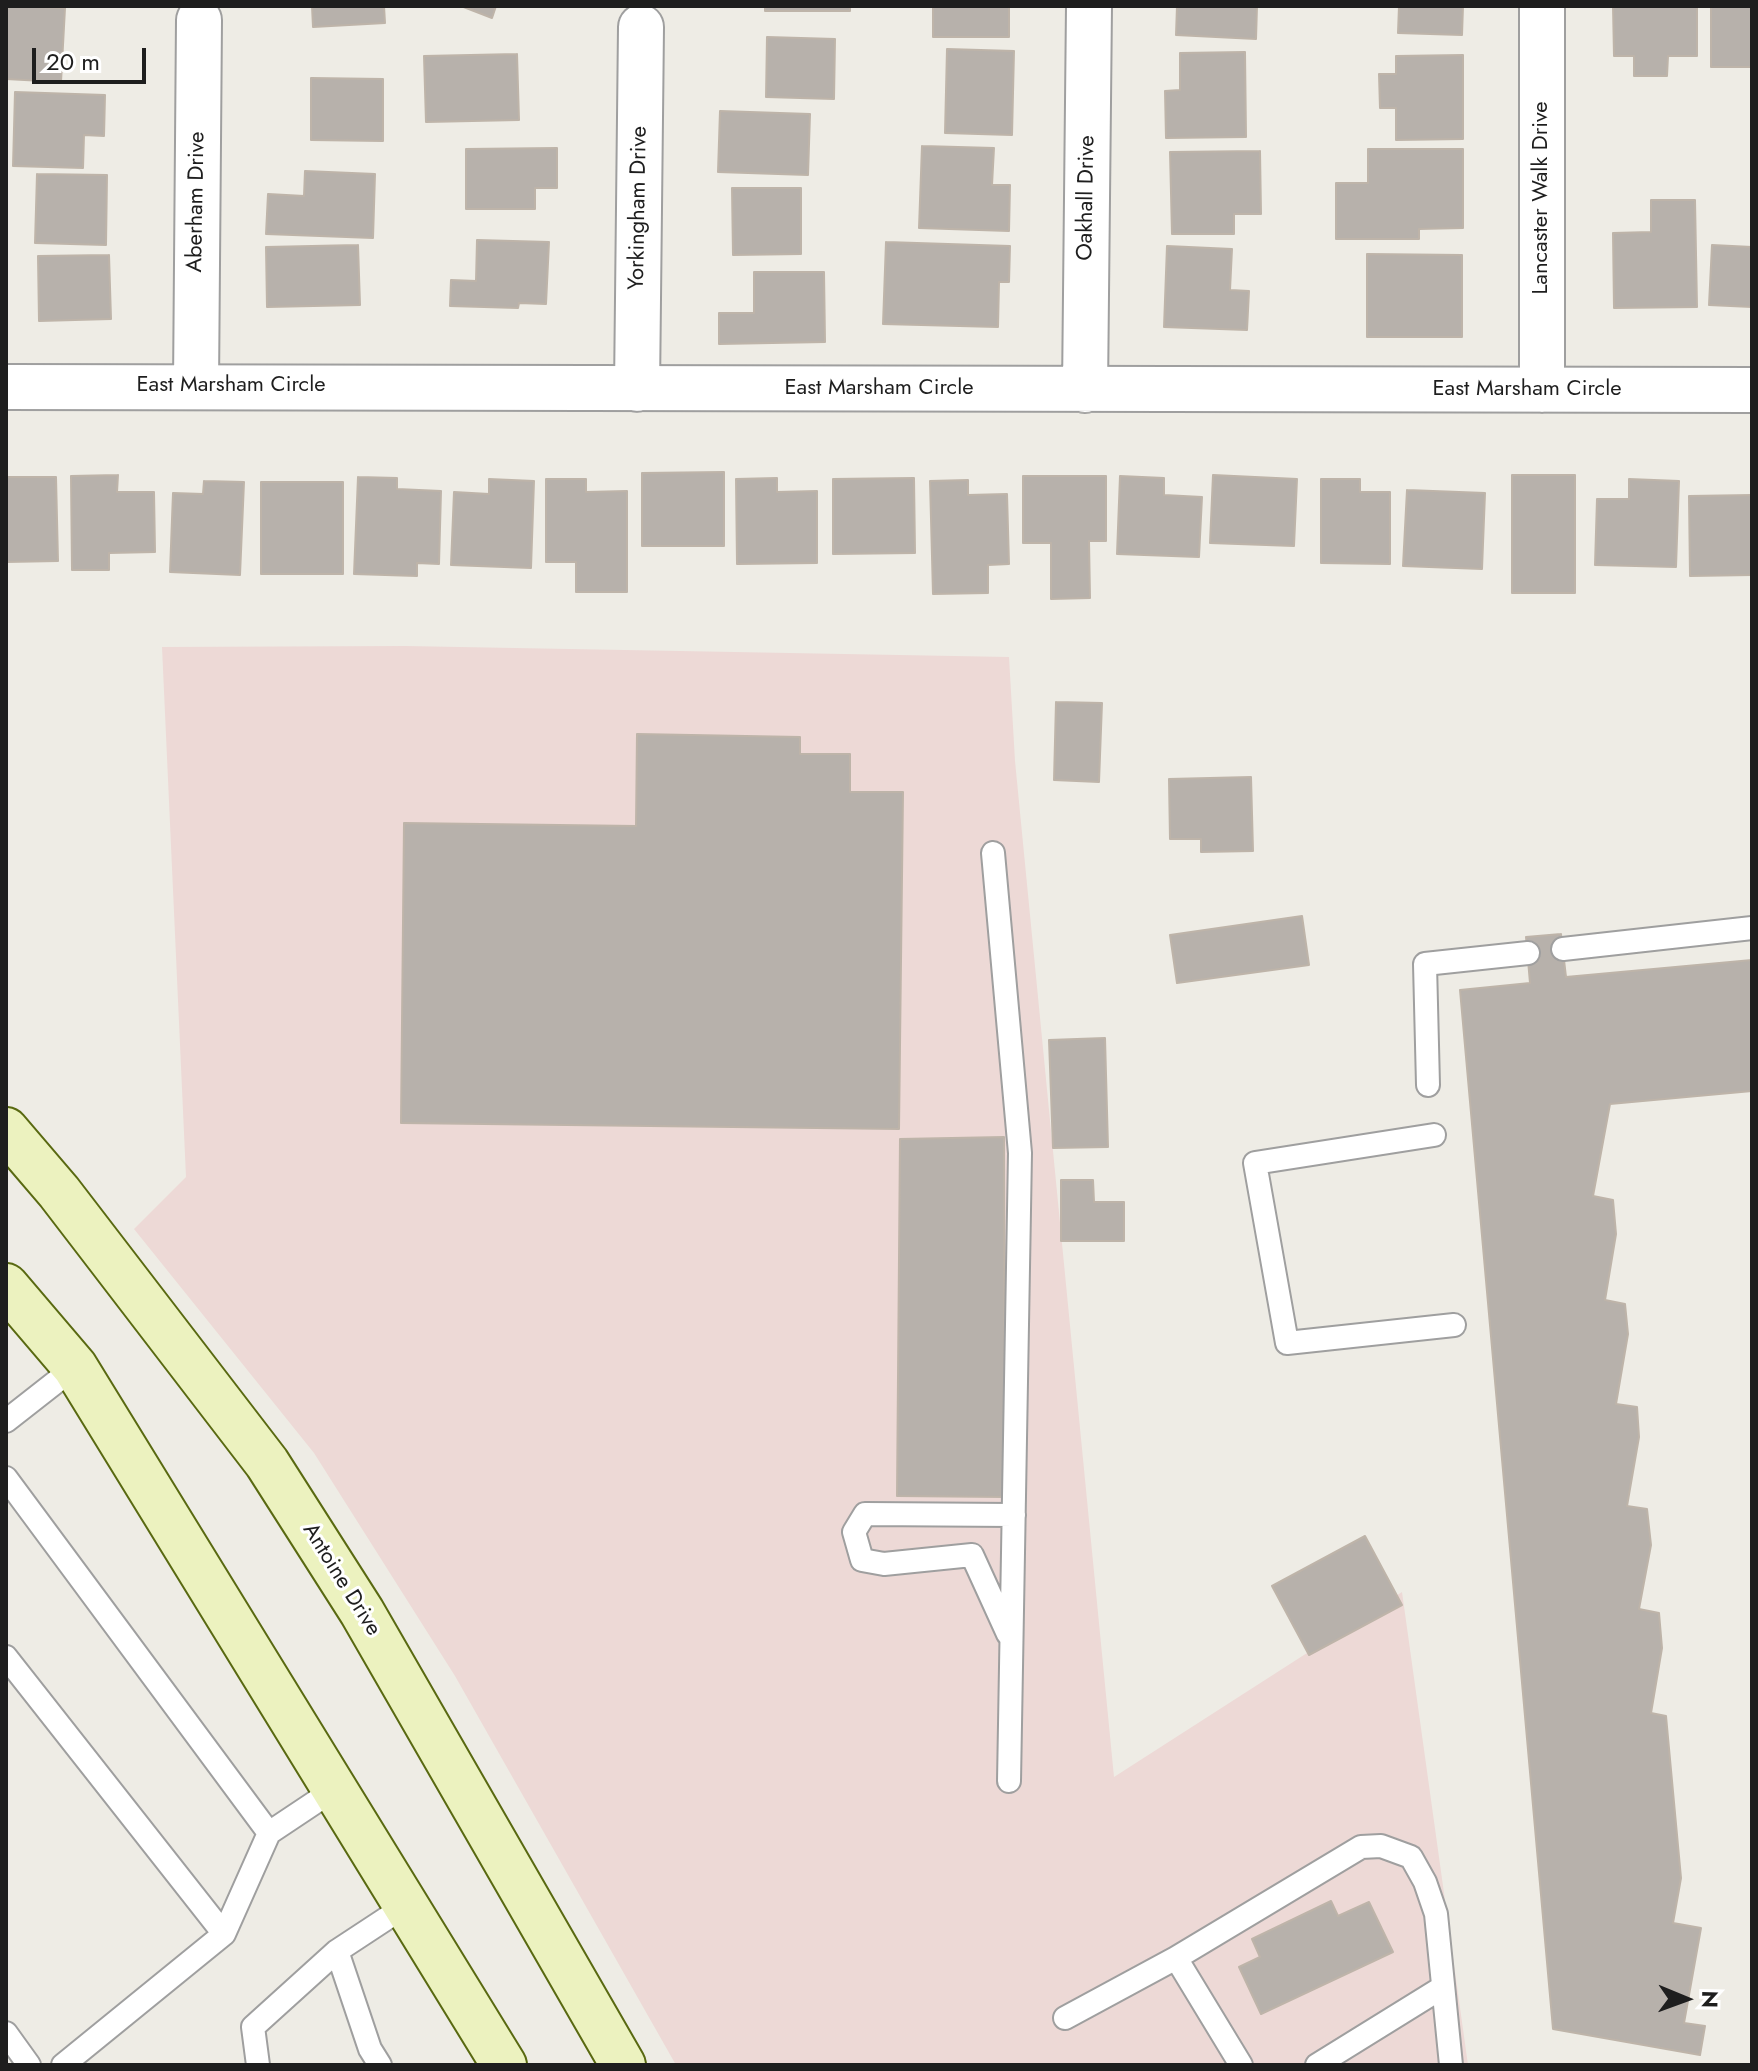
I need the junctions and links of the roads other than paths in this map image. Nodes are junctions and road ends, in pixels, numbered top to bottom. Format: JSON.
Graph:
{"nodes":[{"id":1,"x":1089,"y":6,"type":"edge"},
{"id":2,"x":1542,"y":6,"type":"edge"},
{"id":3,"x":199,"y":20,"type":"dead end"},
{"id":4,"x":641,"y":27,"type":"dead end"},
{"id":5,"x":196,"y":385,"type":"junction"},
{"id":6,"x":6,"y":387,"type":"edge"},
{"id":7,"x":637,"y":389,"type":"junction"},
{"id":8,"x":1085,"y":390,"type":"junction"},
{"id":9,"x":1542,"y":390,"type":"junction"},
{"id":10,"x":1752,"y":390,"type":"edge"},
{"id":11,"x":993,"y":853,"type":"dead end"},
{"id":12,"x":1752,"y":928,"type":"edge"},
{"id":13,"x":1563,"y":949,"type":"dead end"},
{"id":14,"x":1528,"y":953,"type":"dead end"},
{"id":15,"x":1428,"y":1085,"type":"dead end"},
{"id":16,"x":6,"y":1130,"type":"edge"},
{"id":17,"x":1434,"y":1135,"type":"dead end"},
{"id":18,"x":6,"y":1286,"type":"edge"},
{"id":19,"x":1454,"y":1325,"type":"dead end"},
{"id":20,"x":75,"y":1367,"type":"junction"},
{"id":21,"x":6,"y":1421,"type":"edge"},
{"id":22,"x":6,"y":1478,"type":"edge"},
{"id":23,"x":1014,"y":1515,"type":"junction"},
{"id":24,"x":1012,"y":1643,"type":"junction"},
{"id":25,"x":6,"y":1657,"type":"edge"},
{"id":26,"x":1009,"y":1781,"type":"dead end"},
{"id":27,"x":335,"y":1789,"type":"junction"},
{"id":28,"x":269,"y":1833,"type":"junction"},
{"id":29,"x":407,"y":1905,"type":"junction"},
{"id":30,"x":224,"y":1934,"type":"junction"},
{"id":31,"x":337,"y":1951,"type":"junction"},
{"id":32,"x":1176,"y":1958,"type":"junction"},
{"id":33,"x":1443,"y":1987,"type":"junction"},
{"id":34,"x":1065,"y":2018,"type":"dead end"},
{"id":35,"x":6,"y":2033,"type":"edge"},
{"id":36,"x":29,"y":2065,"type":"edge"},
{"id":37,"x":63,"y":2065,"type":"edge"},
{"id":38,"x":258,"y":2065,"type":"edge"},
{"id":39,"x":380,"y":2065,"type":"edge"},
{"id":40,"x":504,"y":2065,"type":"edge"},
{"id":41,"x":623,"y":2065,"type":"edge"},
{"id":42,"x":1241,"y":2065,"type":"edge"},
{"id":43,"x":1317,"y":2065,"type":"edge"},
{"id":44,"x":1451,"y":2065,"type":"edge"}],
"edges":[{"from":1,"to":8,"type":"street","name":"Oakhall Drive"},
{"from":2,"to":9,"type":"street","name":"Lancaster Walk Drive"},
{"from":3,"to":5,"type":"street","name":"Aberham Drive"},
{"from":4,"to":7,"type":"street","name":"Yorkingham Drive"},
{"from":5,"to":6,"type":"street","name":"East Marsham Circle"},
{"from":5,"to":7,"type":"street","name":"East Marsham Circle"},
{"from":7,"to":8,"type":"street","name":"East Marsham Circle"},
{"from":8,"to":9,"type":"street","name":"East Marsham Circle"},
{"from":9,"to":10,"type":"street","name":"East Marsham Circle"},
{"from":11,"to":23,"type":"lane"},
{"from":12,"to":13,"type":"lane"},
{"from":14,"to":15,"type":"lane"},
{"from":16,"to":41,"type":"main road","name":"Antoine Drive"},
{"from":17,"to":19,"type":"lane"},
{"from":18,"to":20,"type":"main road"},
{"from":20,"to":21,"type":"lane"},
{"from":20,"to":27,"type":"main road"},
{"from":22,"to":28,"type":"lane"},
{"from":23,"to":24,"type":"lane"},
{"from":23,"to":24,"type":"lane"},
{"from":24,"to":26,"type":"lane"},
{"from":25,"to":30,"type":"lane"},
{"from":27,"to":28,"type":"lane"},
{"from":27,"to":29,"type":"main road"},
{"from":28,"to":30,"type":"lane"},
{"from":29,"to":31,"type":"lane"},
{"from":29,"to":40,"type":"main road"},
{"from":30,"to":37,"type":"lane"},
{"from":31,"to":38,"type":"lane"},
{"from":31,"to":39,"type":"lane"},
{"from":32,"to":33,"type":"lane"},
{"from":32,"to":34,"type":"lane"},
{"from":32,"to":42,"type":"lane"},
{"from":33,"to":43,"type":"lane"},
{"from":33,"to":44,"type":"lane"},
{"from":35,"to":36,"type":"lane"}]}
